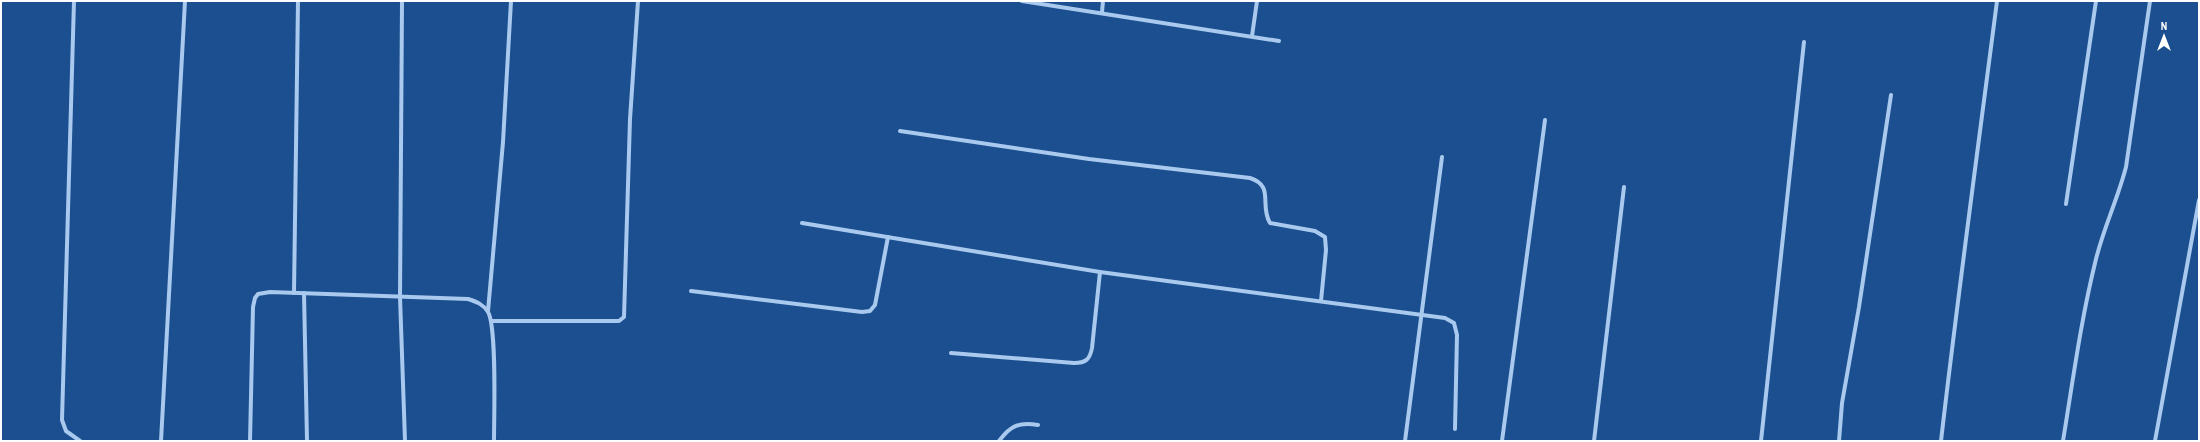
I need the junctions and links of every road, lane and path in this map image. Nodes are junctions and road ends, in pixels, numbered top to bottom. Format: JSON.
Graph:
{"nodes":[{"id":1,"x":74,"y":1,"type":"edge"},
{"id":2,"x":185,"y":1,"type":"edge"},
{"id":3,"x":298,"y":1,"type":"edge"},
{"id":4,"x":402,"y":1,"type":"edge"},
{"id":5,"x":511,"y":1,"type":"edge"},
{"id":6,"x":638,"y":1,"type":"edge"},
{"id":7,"x":1022,"y":1,"type":"edge"},
{"id":8,"x":1104,"y":1,"type":"edge"},
{"id":9,"x":1257,"y":1,"type":"edge"},
{"id":10,"x":1997,"y":1,"type":"edge"},
{"id":11,"x":2096,"y":1,"type":"edge"},
{"id":12,"x":2150,"y":1,"type":"edge"},
{"id":13,"x":1102,"y":12,"type":"junction"},
{"id":14,"x":1252,"y":36,"type":"junction"},
{"id":15,"x":1279,"y":41,"type":"dead end"},
{"id":16,"x":1804,"y":42,"type":"dead end"},
{"id":17,"x":1891,"y":95,"type":"dead end"},
{"id":18,"x":1545,"y":120,"type":"dead end"},
{"id":19,"x":900,"y":131,"type":"dead end"},
{"id":20,"x":1442,"y":157,"type":"dead end"},
{"id":21,"x":1624,"y":187,"type":"dead end"},
{"id":22,"x":2199,"y":200,"type":"edge"},
{"id":23,"x":2066,"y":204,"type":"dead end"},
{"id":24,"x":802,"y":223,"type":"dead end"},
{"id":25,"x":888,"y":238,"type":"junction"},
{"id":26,"x":1100,"y":272,"type":"junction"},
{"id":27,"x":691,"y":291,"type":"dead end"},
{"id":28,"x":294,"y":293,"type":"junction"},
{"id":29,"x":304,"y":293,"type":"junction"},
{"id":30,"x":400,"y":297,"type":"junction"},
{"id":31,"x":1321,"y":301,"type":"junction"},
{"id":32,"x":488,"y":311,"type":"junction"},
{"id":33,"x":1421,"y":314,"type":"junction"},
{"id":34,"x":491,"y":320,"type":"junction"},
{"id":35,"x":951,"y":353,"type":"dead end"},
{"id":36,"x":1038,"y":425,"type":"dead end"},
{"id":37,"x":1455,"y":429,"type":"dead end"},
{"id":38,"x":80,"y":441,"type":"edge"},
{"id":39,"x":161,"y":441,"type":"edge"},
{"id":40,"x":250,"y":441,"type":"edge"},
{"id":41,"x":307,"y":441,"type":"edge"},
{"id":42,"x":405,"y":441,"type":"edge"},
{"id":43,"x":494,"y":441,"type":"edge"},
{"id":44,"x":999,"y":441,"type":"edge"},
{"id":45,"x":1405,"y":441,"type":"edge"},
{"id":46,"x":1502,"y":441,"type":"edge"},
{"id":47,"x":1594,"y":441,"type":"edge"},
{"id":48,"x":1761,"y":441,"type":"edge"},
{"id":49,"x":1839,"y":441,"type":"edge"},
{"id":50,"x":1941,"y":441,"type":"edge"},
{"id":51,"x":2063,"y":441,"type":"edge"},
{"id":52,"x":2155,"y":441,"type":"edge"}],
"edges":[{"from":1,"to":38,"type":"street"},
{"from":2,"to":39,"type":"street"},
{"from":3,"to":28,"type":"street"},
{"from":4,"to":30,"type":"street"},
{"from":5,"to":32,"type":"street"},
{"from":6,"to":34,"type":"street"},
{"from":7,"to":13,"type":"street"},
{"from":8,"to":13,"type":"street"},
{"from":9,"to":14,"type":"street"},
{"from":10,"to":50,"type":"street"},
{"from":11,"to":23,"type":"street"},
{"from":12,"to":51,"type":"street"},
{"from":13,"to":14,"type":"street"},
{"from":14,"to":15,"type":"street"},
{"from":16,"to":48,"type":"street"},
{"from":17,"to":49,"type":"street"},
{"from":18,"to":46,"type":"street"},
{"from":19,"to":31,"type":"street"},
{"from":20,"to":33,"type":"street"},
{"from":21,"to":47,"type":"street"},
{"from":22,"to":52,"type":"street"},
{"from":24,"to":25,"type":"street"},
{"from":25,"to":26,"type":"street"},
{"from":25,"to":27,"type":"street"},
{"from":26,"to":31,"type":"street"},
{"from":26,"to":35,"type":"street"},
{"from":28,"to":29,"type":"street"},
{"from":28,"to":40,"type":"street"},
{"from":29,"to":30,"type":"street"},
{"from":29,"to":41,"type":"street"},
{"from":30,"to":32,"type":"street"},
{"from":30,"to":42,"type":"street"},
{"from":31,"to":33,"type":"street"},
{"from":32,"to":34,"type":"street"},
{"from":33,"to":37,"type":"street"},
{"from":33,"to":45,"type":"street"},
{"from":34,"to":43,"type":"street"},
{"from":36,"to":44,"type":"street"}]}
